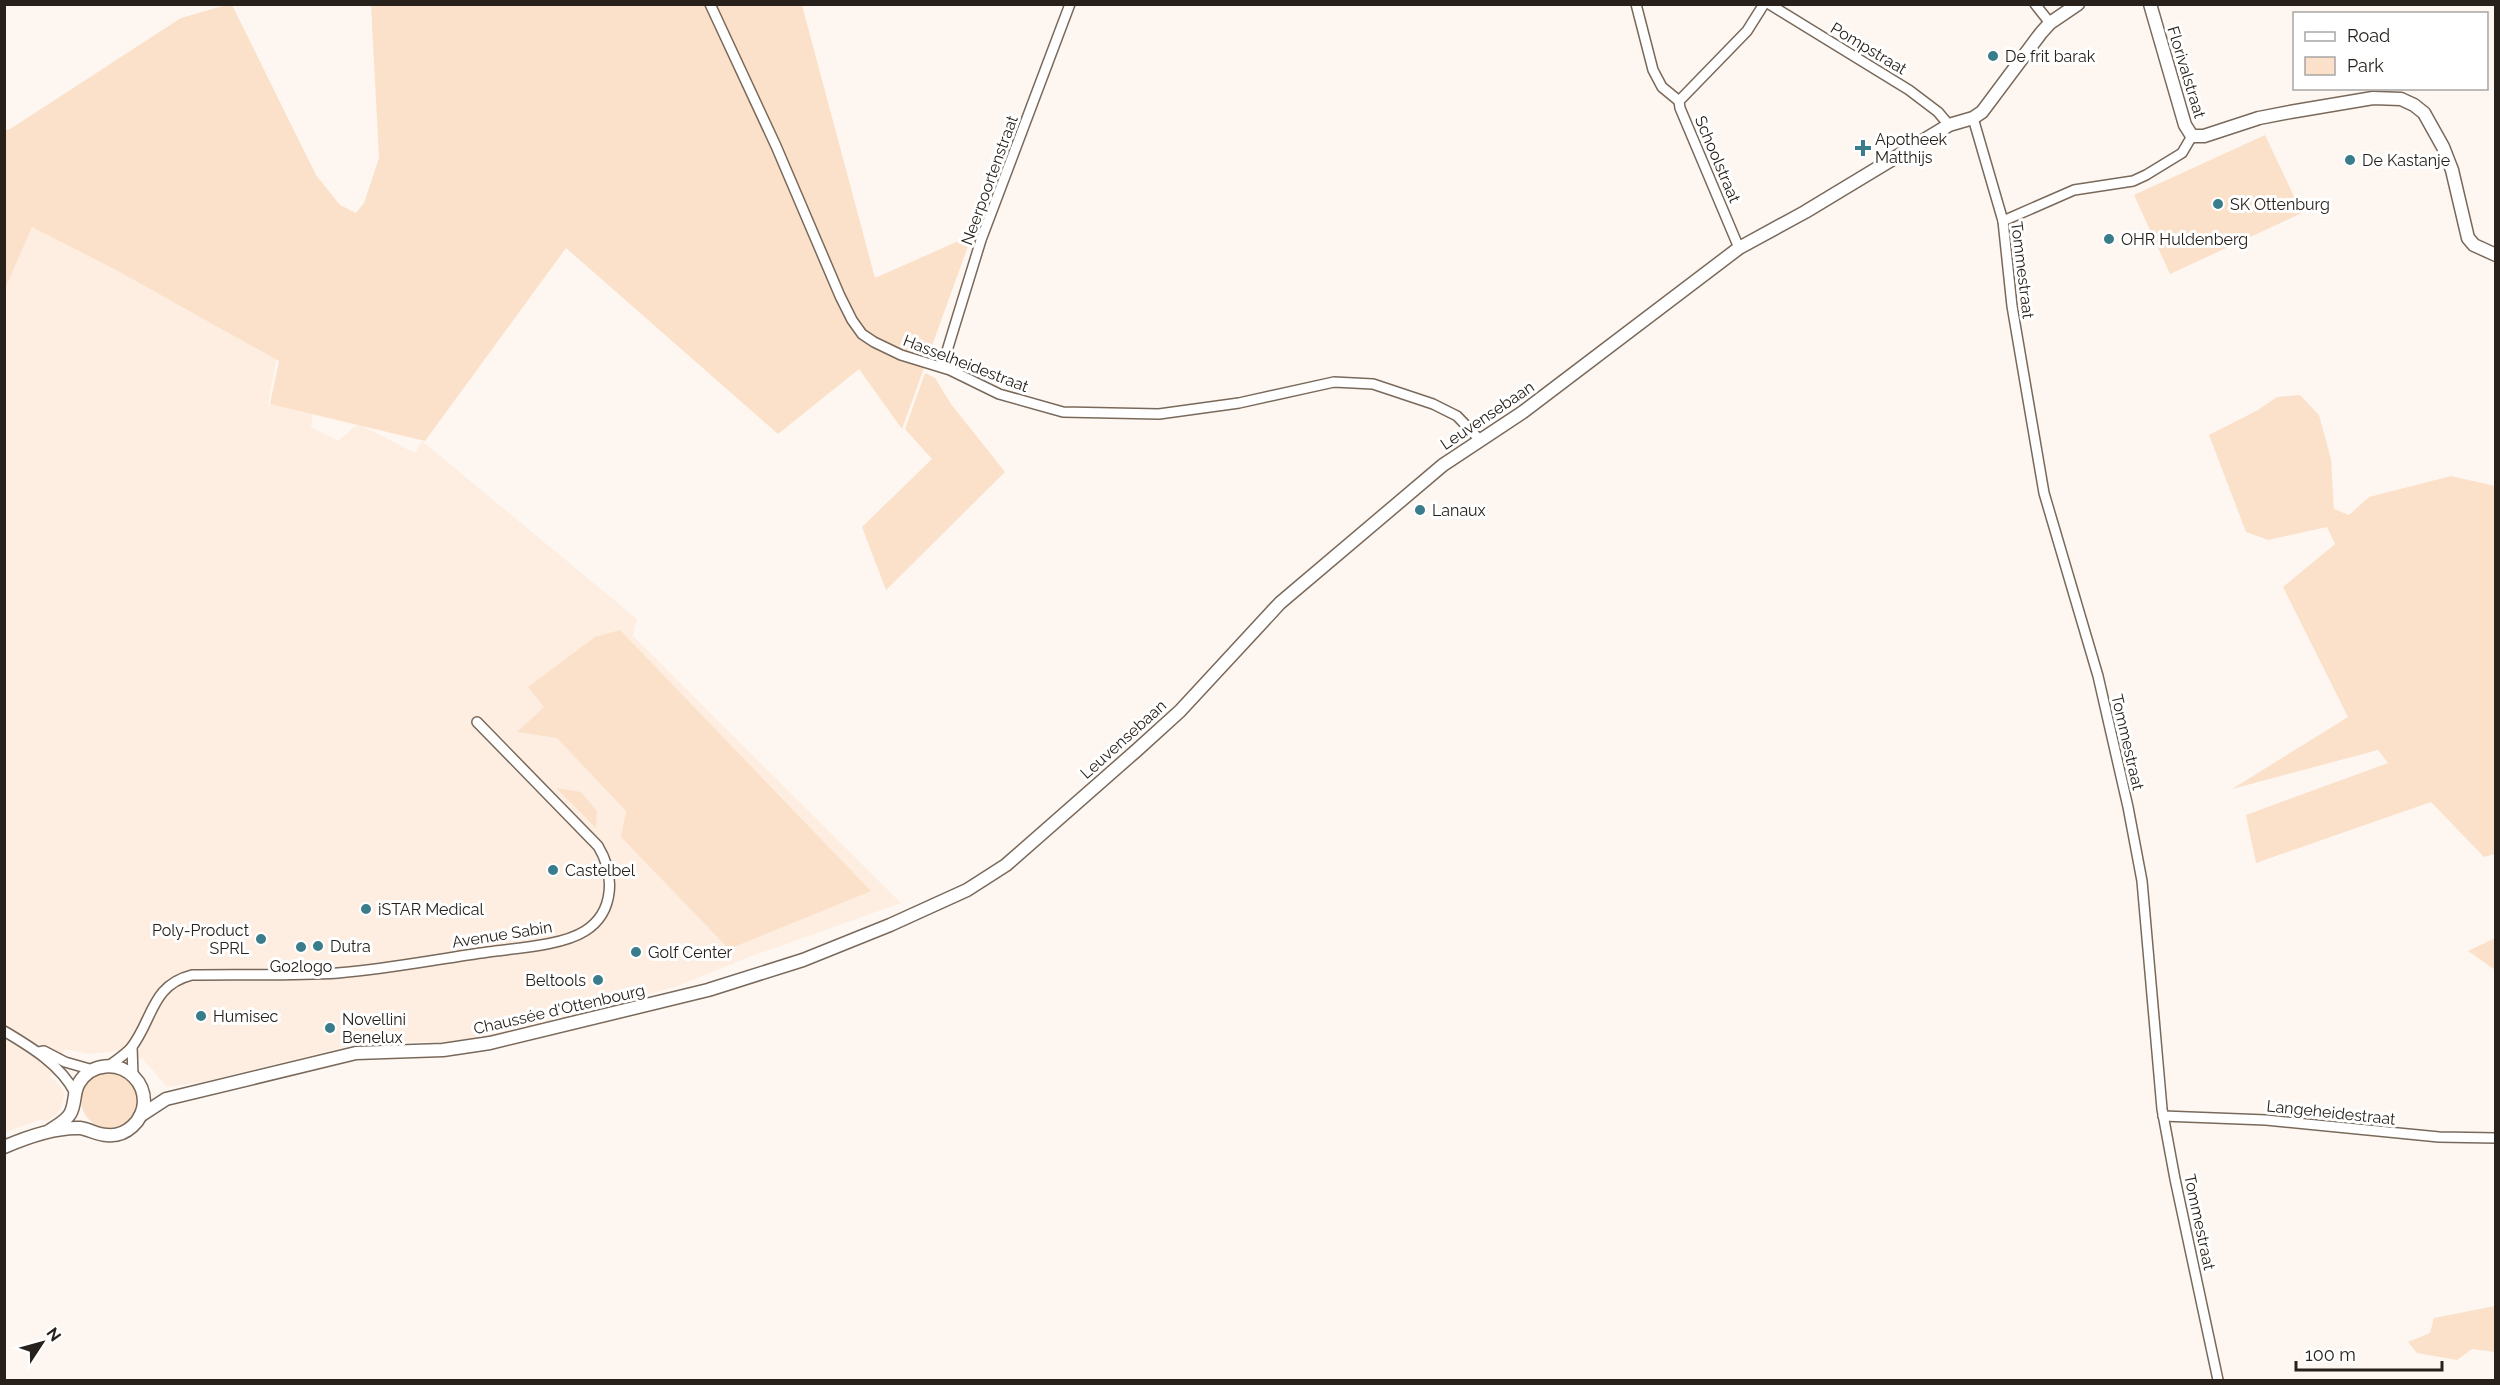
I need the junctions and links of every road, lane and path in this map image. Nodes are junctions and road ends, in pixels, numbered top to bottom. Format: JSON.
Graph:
{"nodes":[{"id":1,"x":710,"y":4,"type":"edge"},
{"id":2,"x":1070,"y":4,"type":"edge"},
{"id":3,"x":1636,"y":4,"type":"edge"},
{"id":4,"x":1764,"y":4,"type":"edge"},
{"id":5,"x":1768,"y":4,"type":"edge"},
{"id":6,"x":2035,"y":4,"type":"edge"},
{"id":7,"x":2078,"y":4,"type":"edge"},
{"id":8,"x":2150,"y":4,"type":"edge"},
{"id":9,"x":2050,"y":23,"type":"junction"},
{"id":10,"x":1679,"y":101,"type":"junction"},
{"id":11,"x":1973,"y":118,"type":"junction"},
{"id":12,"x":1949,"y":125,"type":"junction"},
{"id":13,"x":2192,"y":136,"type":"junction"},
{"id":14,"x":2003,"y":221,"type":"junction"},
{"id":15,"x":1739,"y":248,"type":"junction"},
{"id":16,"x":2496,"y":255,"type":"edge"},
{"id":17,"x":942,"y":367,"type":"junction"},
{"id":18,"x":1479,"y":439,"type":"junction"},
{"id":19,"x":477,"y":722,"type":"dead end"},
{"id":20,"x":946,"y":900,"type":"joint"},
{"id":21,"x":4,"y":1031,"type":"edge"},
{"id":22,"x":132,"y":1047,"type":"junction"},
{"id":23,"x":39,"y":1052,"type":"junction"},
{"id":24,"x":109,"y":1066,"type":"junction"},
{"id":25,"x":93,"y":1070,"type":"junction"},
{"id":26,"x":133,"y":1076,"type":"junction"},
{"id":27,"x":141,"y":1088,"type":"junction"},
{"id":28,"x":74,"y":1098,"type":"junction"},
{"id":29,"x":166,"y":1099,"type":"junction"},
{"id":30,"x":140,"y":1116,"type":"junction"},
{"id":31,"x":2163,"y":1116,"type":"junction"},
{"id":32,"x":49,"y":1131,"type":"junction"},
{"id":33,"x":91,"y":1131,"type":"junction"},
{"id":34,"x":2496,"y":1138,"type":"edge"},
{"id":35,"x":4,"y":1147,"type":"edge"},
{"id":36,"x":2218,"y":1380,"type":"edge"}],
"edges":[{"from":1,"to":17,"type":"street","name":"Hasselheidestraat"},
{"from":2,"to":17,"type":"street","name":"Neerpoortenstraat"},
{"from":3,"to":10,"type":"street"},
{"from":4,"to":10,"type":"street","name":"Schoolstraat"},
{"from":5,"to":12,"type":"street","name":"Pompstraat"},
{"from":6,"to":9,"type":"street"},
{"from":7,"to":9,"type":"street","name":"Leuvensebaan"},
{"from":8,"to":13,"type":"street","name":"Florivalstraat"},
{"from":9,"to":11,"type":"street","name":"Leuvensebaan"},
{"from":10,"to":15,"type":"street","name":"Schoolstraat"},
{"from":11,"to":12,"type":"street","name":"Leuvensebaan"},
{"from":11,"to":14,"type":"street","name":"Tommestraat"},
{"from":12,"to":15,"type":"street","name":"Leuvensebaan"},
{"from":13,"to":14,"type":"street"},
{"from":13,"to":16,"type":"street","name":"Florivalstraat"},
{"from":14,"to":31,"type":"street","name":"Tommestraat"},
{"from":15,"to":18,"type":"street","name":"Leuvensebaan"},
{"from":17,"to":18,"type":"street","name":"Hasselheidestraat"},
{"from":18,"to":20,"type":"street","name":"Leuvensebaan"},
{"from":19,"to":22,"type":"street","name":"Avenue Sabin"},
{"from":20,"to":29,"type":"street","name":"Chaussée d'Ottenbourg"},
{"from":21,"to":23,"type":"street"},
{"from":22,"to":24,"type":"street"},
{"from":22,"to":26,"type":"street"},
{"from":23,"to":25,"type":"street"},
{"from":23,"to":28,"type":"street"},
{"from":24,"to":25,"type":"street"},
{"from":24,"to":26,"type":"street"},
{"from":25,"to":28,"type":"street","name":"Chaussée d'Ottenbourg"},
{"from":26,"to":27,"type":"street"},
{"from":27,"to":29,"type":"street"},
{"from":27,"to":30,"type":"street"},
{"from":28,"to":32,"type":"street","name":"Chaussée d'Ottenbourg"},
{"from":28,"to":33,"type":"street"},
{"from":29,"to":30,"type":"street","name":"Chaussée d'Ottenbourg"},
{"from":30,"to":33,"type":"street","name":"Chaussée d'Ottenbourg"},
{"from":31,"to":34,"type":"street","name":"Langeheidestraat"},
{"from":31,"to":36,"type":"street","name":"Tommestraat"},
{"from":32,"to":33,"type":"street","name":"Chaussée d'Ottenbourg"},
{"from":32,"to":35,"type":"street","name":"Chaussée d'Ottenbourg"}]}
